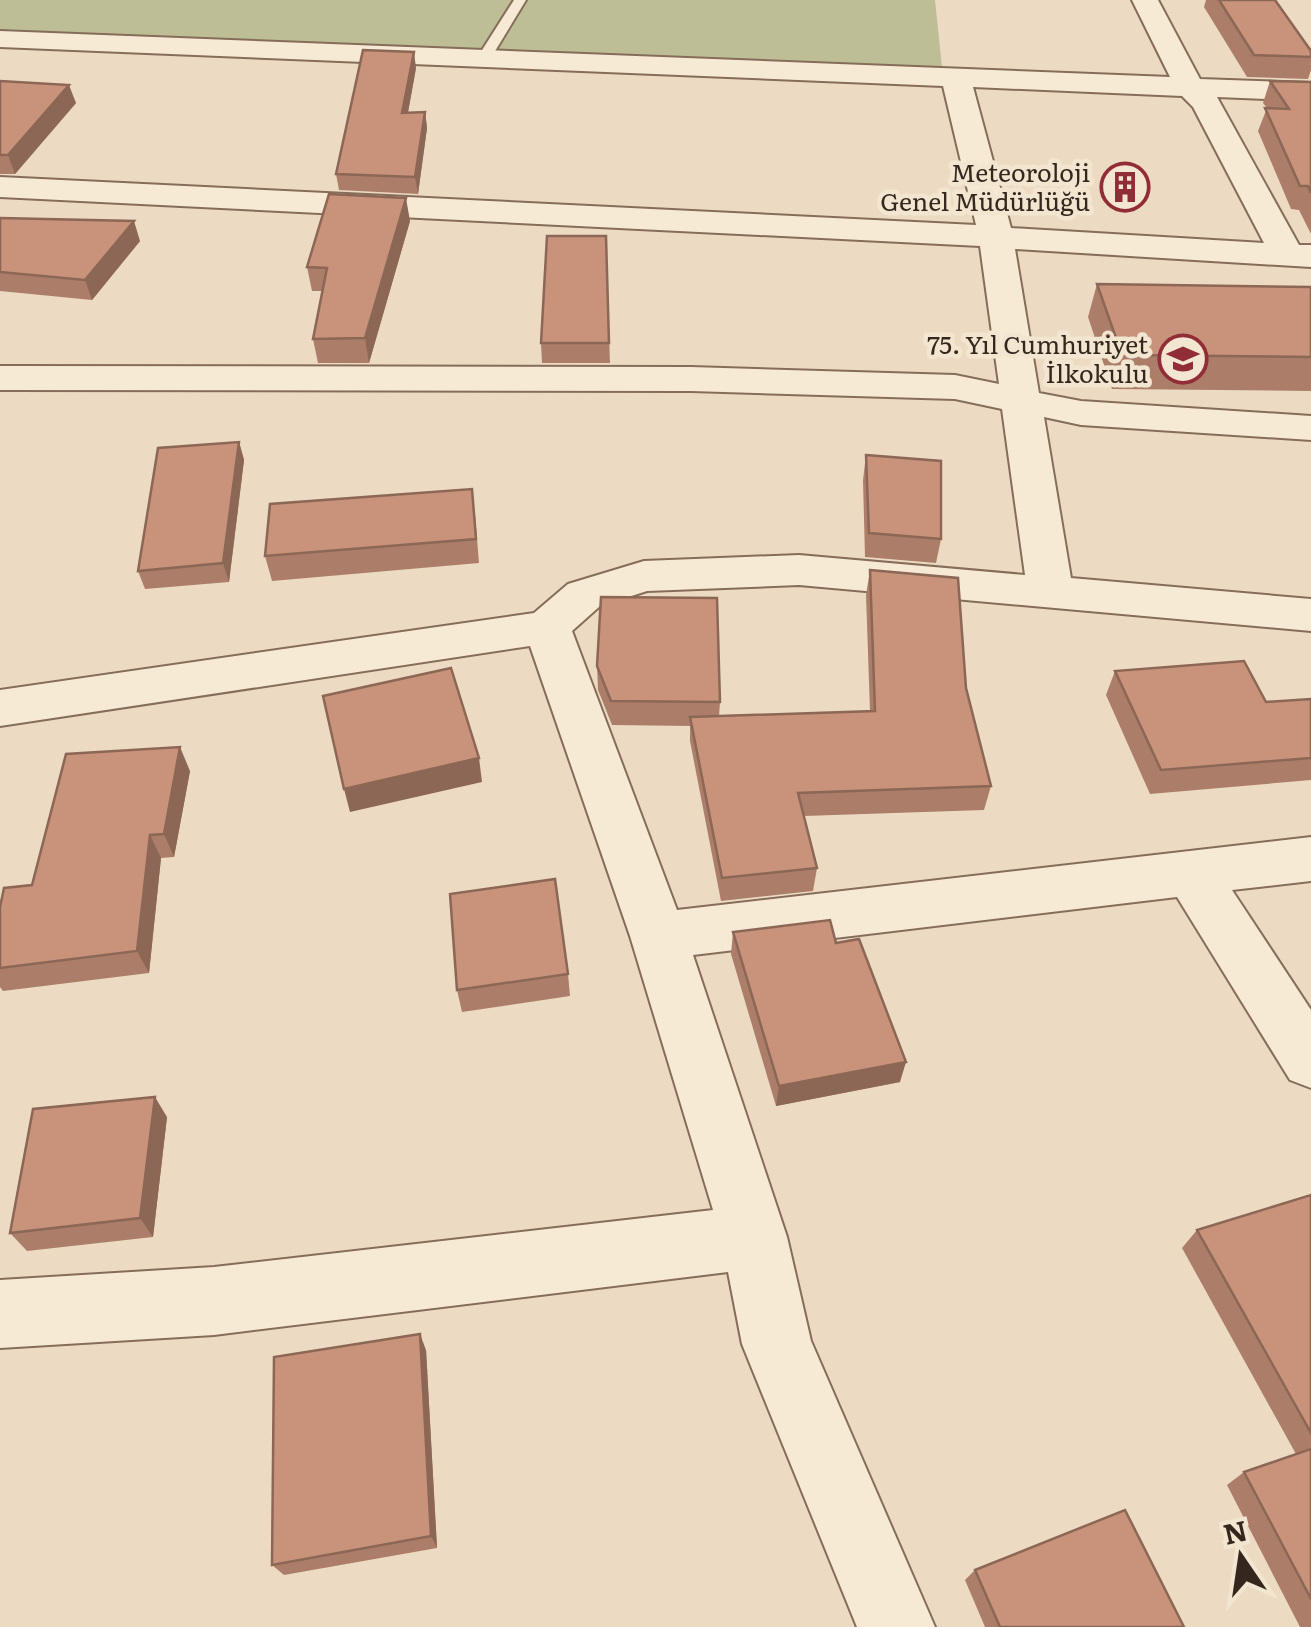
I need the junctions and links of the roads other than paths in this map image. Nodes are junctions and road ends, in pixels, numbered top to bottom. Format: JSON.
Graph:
{"nodes":[{"id":1,"x":520,"y":0,"type":"edge"},
{"id":2,"x":1144,"y":0,"type":"edge"},
{"id":3,"x":0,"y":39,"type":"edge"},
{"id":4,"x":484,"y":58,"type":"junction"},
{"id":5,"x":956,"y":78,"type":"junction"},
{"id":6,"x":1189,"y":86,"type":"junction"},
{"id":7,"x":1311,"y":92,"type":"edge"},
{"id":8,"x":0,"y":188,"type":"edge"},
{"id":9,"x":996,"y":236,"type":"junction"},
{"id":10,"x":1299,"y":255,"type":"edge"},
{"id":11,"x":0,"y":378,"type":"edge"},
{"id":12,"x":1022,"y":402,"type":"junction"},
{"id":13,"x":1311,"y":428,"type":"edge"},
{"id":14,"x":1050,"y":592,"type":"junction"},
{"id":15,"x":1311,"y":616,"type":"edge"},
{"id":16,"x":547,"y":627,"type":"junction"},
{"id":17,"x":0,"y":708,"type":"edge"},
{"id":18,"x":1311,"y":859,"type":"edge"},
{"id":19,"x":1190,"y":872,"type":"junction"},
{"id":20,"x":658,"y":936,"type":"junction"},
{"id":21,"x":1311,"y":1061,"type":"edge"},
{"id":22,"x":754,"y":1237,"type":"junction"},
{"id":23,"x":0,"y":1314,"type":"edge"},
{"id":24,"x":896,"y":1627,"type":"edge"}],
"edges":[{"from":1,"to":4,"type":"lane"},
{"from":2,"to":6,"type":"street"},
{"from":3,"to":4,"type":"street"},
{"from":4,"to":5,"type":"street"},
{"from":5,"to":6,"type":"street"},
{"from":5,"to":9,"type":"street"},
{"from":6,"to":7,"type":"street"},
{"from":6,"to":10,"type":"street"},
{"from":8,"to":9,"type":"street"},
{"from":9,"to":10,"type":"street"},
{"from":9,"to":12,"type":"street"},
{"from":11,"to":12,"type":"street"},
{"from":12,"to":13,"type":"street"},
{"from":12,"to":14,"type":"street"},
{"from":14,"to":15,"type":"street"},
{"from":14,"to":16,"type":"street"},
{"from":16,"to":17,"type":"street"},
{"from":16,"to":20,"type":"street"},
{"from":18,"to":19,"type":"street"},
{"from":19,"to":20,"type":"street"},
{"from":19,"to":21,"type":"street"},
{"from":20,"to":22,"type":"street"},
{"from":22,"to":23,"type":"street"},
{"from":22,"to":24,"type":"street"}]}
